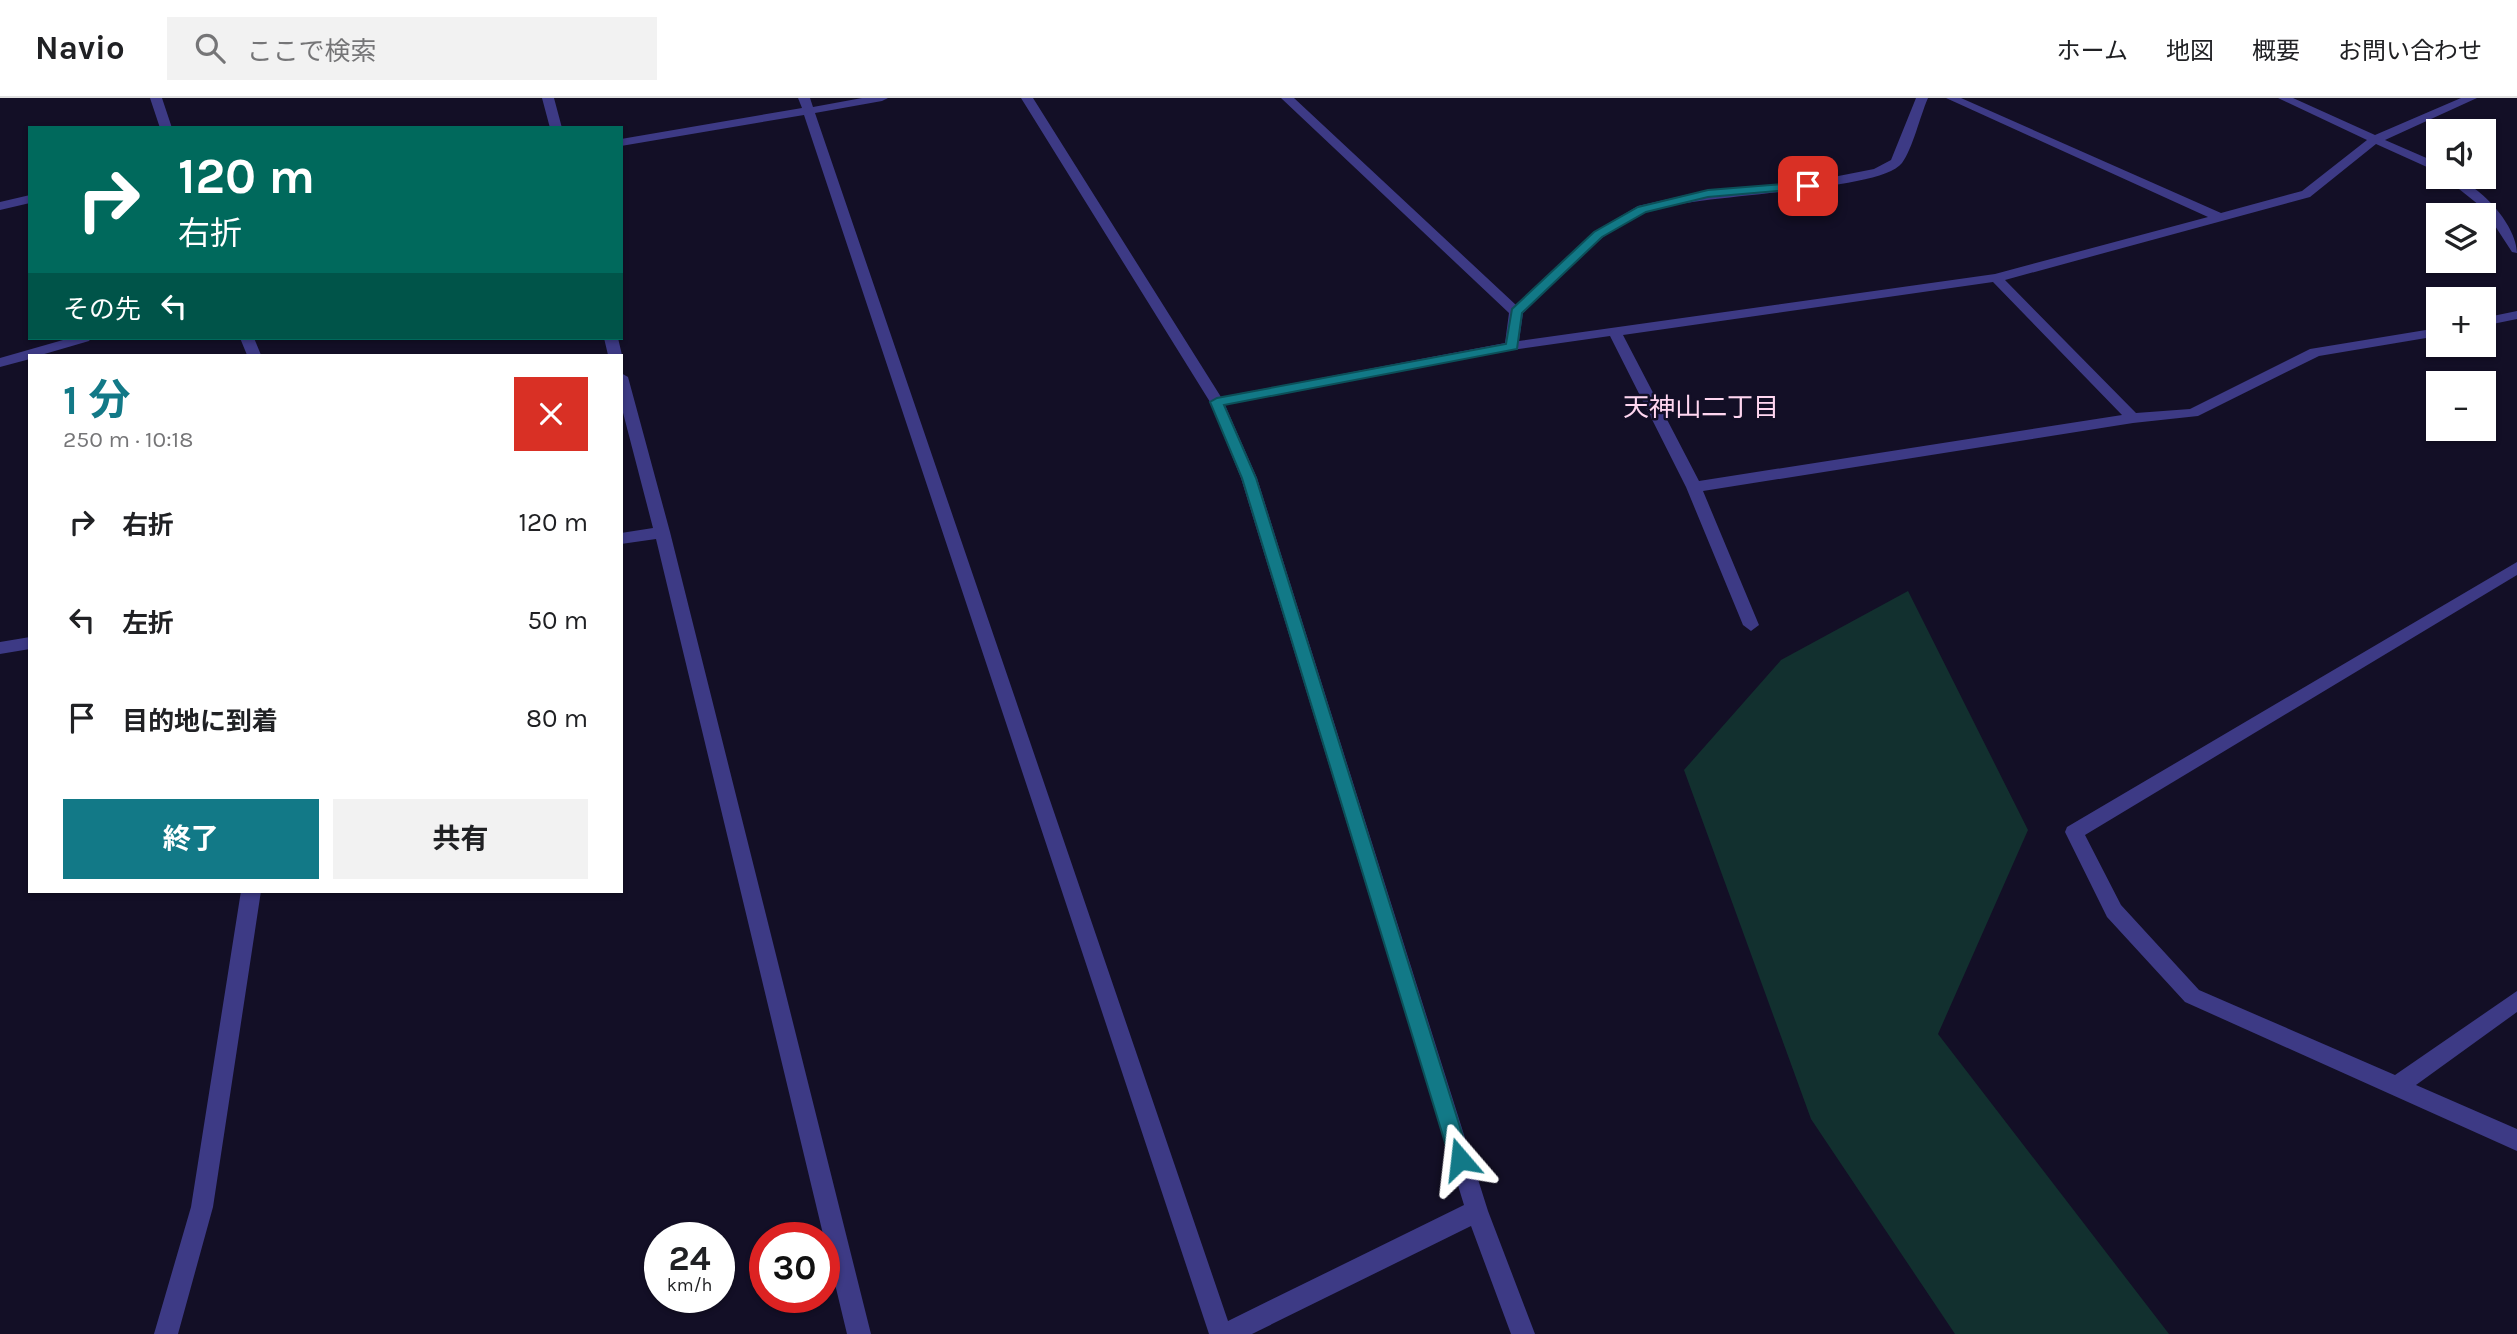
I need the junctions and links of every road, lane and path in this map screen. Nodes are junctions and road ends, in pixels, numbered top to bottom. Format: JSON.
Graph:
{"nodes":[{"id":1,"x":156,"y":98,"type":"edge"},
{"id":2,"x":548,"y":98,"type":"edge"},
{"id":3,"x":882,"y":98,"type":"edge"},
{"id":4,"x":1027,"y":98,"type":"edge"},
{"id":5,"x":1287,"y":98,"type":"edge"},
{"id":6,"x":1922,"y":98,"type":"edge"},
{"id":7,"x":1952,"y":98,"type":"edge"},
{"id":8,"x":2284,"y":98,"type":"edge"},
{"id":9,"x":2471,"y":98,"type":"edge"},
{"id":10,"x":806,"y":105,"type":"edge"},
{"id":11,"x":165,"y":126,"type":"edge"},
{"id":12,"x":555,"y":126,"type":"edge"},
{"id":13,"x":2374,"y":140,"type":"junction"},
{"id":14,"x":623,"y":143,"type":"edge"},
{"id":15,"x":2426,"y":163,"type":"edge"},
{"id":16,"x":2466,"y":189,"type":"edge"},
{"id":17,"x":28,"y":199,"type":"edge"},
{"id":18,"x":0,"y":206,"type":"edge"},
{"id":19,"x":2222,"y":218,"type":"junction"},
{"id":20,"x":2517,"y":249,"type":"edge"},
{"id":21,"x":1996,"y":278,"type":"junction"},
{"id":22,"x":1516,"y":312,"type":"junction"},
{"id":23,"x":2517,"y":315,"type":"edge"},
{"id":24,"x":2496,"y":319,"type":"edge"},
{"id":25,"x":1615,"y":332,"type":"junction"},
{"id":26,"x":2426,"y":334,"type":"edge"},
{"id":27,"x":77,"y":340,"type":"edge"},
{"id":28,"x":1512,"y":346,"type":"junction"},
{"id":29,"x":30,"y":354,"type":"edge"},
{"id":30,"x":28,"y":355,"type":"edge"},
{"id":31,"x":0,"y":363,"type":"edge"},
{"id":32,"x":623,"y":385,"type":"edge"},
{"id":33,"x":1217,"y":402,"type":"junction"},
{"id":34,"x":2133,"y":418,"type":"junction"},
{"id":35,"x":1694,"y":487,"type":"junction"},
{"id":36,"x":662,"y":532,"type":"junction"},
{"id":37,"x":623,"y":539,"type":"edge"},
{"id":38,"x":2517,"y":568,"type":"edge"},
{"id":39,"x":1751,"y":625,"type":"dead end"},
{"id":40,"x":28,"y":643,"type":"edge"},
{"id":41,"x":0,"y":648,"type":"edge"},
{"id":42,"x":251,"y":893,"type":"edge"},
{"id":43,"x":2517,"y":1000,"type":"edge"},
{"id":44,"x":2396,"y":1087,"type":"junction"},
{"id":45,"x":2517,"y":1140,"type":"edge"},
{"id":46,"x":1476,"y":1211,"type":"junction"},
{"id":47,"x":166,"y":1334,"type":"edge"},
{"id":48,"x":859,"y":1334,"type":"edge"},
{"id":49,"x":1221,"y":1334,"type":"edge"},
{"id":50,"x":1227,"y":1334,"type":"edge"},
{"id":51,"x":1523,"y":1334,"type":"edge"}],
"edges":[{"from":1,"to":11,"type":"street"},
{"from":2,"to":12,"type":"street"},
{"from":3,"to":10,"type":"street"},
{"from":4,"to":33,"type":"street"},
{"from":5,"to":22,"type":"street"},
{"from":6,"to":22,"type":"street"},
{"from":7,"to":19,"type":"street"},
{"from":8,"to":13,"type":"street"},
{"from":9,"to":13,"type":"street"},
{"from":10,"to":14,"type":"street"},
{"from":10,"to":49,"type":"street"},
{"from":13,"to":15,"type":"street"},
{"from":13,"to":19,"type":"street"},
{"from":16,"to":20,"type":"street"},
{"from":17,"to":18,"type":"street"},
{"from":19,"to":21,"type":"street"},
{"from":21,"to":25,"type":"street"},
{"from":21,"to":34,"type":"street"},
{"from":22,"to":28,"type":"street"},
{"from":23,"to":24,"type":"street"},
{"from":25,"to":28,"type":"street"},
{"from":25,"to":35,"type":"street"},
{"from":26,"to":34,"type":"street"},
{"from":27,"to":29,"type":"street"},
{"from":28,"to":33,"type":"street"},
{"from":30,"to":31,"type":"street"},
{"from":32,"to":36,"type":"street"},
{"from":33,"to":46,"type":"street"},
{"from":34,"to":35,"type":"street"},
{"from":35,"to":39,"type":"street"},
{"from":36,"to":37,"type":"street"},
{"from":36,"to":48,"type":"street"},
{"from":38,"to":44,"type":"street"},
{"from":40,"to":41,"type":"street"},
{"from":42,"to":47,"type":"street"},
{"from":43,"to":44,"type":"street"},
{"from":44,"to":45,"type":"street"},
{"from":46,"to":50,"type":"street"},
{"from":46,"to":51,"type":"street"}]}
